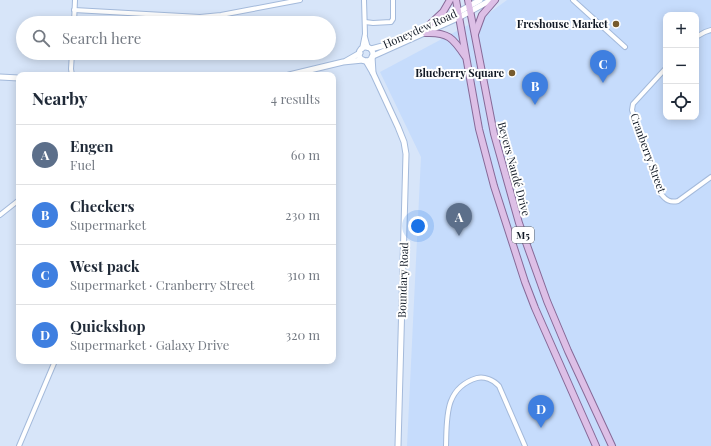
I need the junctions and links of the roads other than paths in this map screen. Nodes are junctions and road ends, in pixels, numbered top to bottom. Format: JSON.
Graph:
{"nodes":[{"id":1,"x":75,"y":0,"type":"edge"},
{"id":2,"x":300,"y":0,"type":"edge"},
{"id":3,"x":364,"y":0,"type":"edge"},
{"id":4,"x":393,"y":0,"type":"edge"},
{"id":5,"x":450,"y":0,"type":"edge"},
{"id":6,"x":456,"y":0,"type":"edge"},
{"id":7,"x":480,"y":0,"type":"edge"},
{"id":8,"x":491,"y":0,"type":"edge"},
{"id":9,"x":495,"y":0,"type":"edge"},
{"id":10,"x":573,"y":0,"type":"edge"},
{"id":11,"x":469,"y":6,"type":"edge"},
{"id":12,"x":74,"y":10,"type":"junction"},
{"id":13,"x":459,"y":15,"type":"junction"},
{"id":14,"x":74,"y":16,"type":"edge"},
{"id":15,"x":182,"y":16,"type":"edge"},
{"id":16,"x":210,"y":16,"type":"edge"},
{"id":17,"x":365,"y":22,"type":"junction"},
{"id":18,"x":711,"y":30,"type":"edge"},
{"id":19,"x":425,"y":31,"type":"junction"},
{"id":20,"x":365,"y":34,"type":"junction"},
{"id":21,"x":699,"y":35,"type":"edge"},
{"id":22,"x":474,"y":36,"type":"junction"},
{"id":23,"x":624,"y":47,"type":"dead end"},
{"id":24,"x":370,"y":49,"type":"junction"},
{"id":25,"x":361,"y":51,"type":"junction"},
{"id":26,"x":373,"y":56,"type":"junction"},
{"id":27,"x":467,"y":59,"type":"junction"},
{"id":28,"x":72,"y":60,"type":"edge"},
{"id":29,"x":365,"y":61,"type":"junction"},
{"id":30,"x":343,"y":62,"type":"junction"},
{"id":31,"x":71,"y":68,"type":"junction"},
{"id":32,"x":663,"y":71,"type":"edge"},
{"id":33,"x":69,"y":72,"type":"edge"},
{"id":34,"x":72,"y":72,"type":"edge"},
{"id":35,"x":301,"y":72,"type":"edge"},
{"id":36,"x":373,"y":73,"type":"junction"},
{"id":37,"x":0,"y":77,"type":"edge"},
{"id":38,"x":16,"y":78,"type":"edge"},
{"id":39,"x":711,"y":177,"type":"edge"},
{"id":40,"x":16,"y":202,"type":"edge"},
{"id":41,"x":0,"y":215,"type":"edge"},
{"id":42,"x":54,"y":364,"type":"edge"},
{"id":43,"x":19,"y":446,"type":"edge"},
{"id":44,"x":398,"y":446,"type":"edge"},
{"id":45,"x":446,"y":446,"type":"edge"},
{"id":46,"x":525,"y":446,"type":"edge"},
{"id":47,"x":596,"y":446,"type":"edge"},
{"id":48,"x":612,"y":446,"type":"edge"}],
"edges":[{"from":1,"to":12,"type":"street"},
{"from":2,"to":16,"type":"street"},
{"from":3,"to":17,"type":"street"},
{"from":4,"to":17,"type":"street"},
{"from":5,"to":19,"type":"main road"},
{"from":6,"to":13,"type":"main road","name":"Beyers Naudé Drive","number":"M5"},
{"from":7,"to":11,"type":"street"},
{"from":8,"to":11,"type":"street"},
{"from":9,"to":22,"type":"main road"},
{"from":10,"to":23,"type":"street"},
{"from":11,"to":13,"type":"street","name":"Honeydew Road"},
{"from":11,"to":22,"type":"main road","name":"Beyers Naudé Drive","number":"M5"},
{"from":12,"to":14,"type":"street"},
{"from":12,"to":15,"type":"street"},
{"from":13,"to":19,"type":"street","name":"Honeydew Road"},
{"from":13,"to":27,"type":"main road","name":"Beyers Naudé Drive","number":"M5"},
{"from":17,"to":20,"type":"street"},
{"from":18,"to":21,"type":"street"},
{"from":19,"to":24,"type":"street","name":"Honeydew Road"},
{"from":19,"to":26,"type":"street","name":"Honeydew Road"},
{"from":19,"to":27,"type":"main road"},
{"from":20,"to":24,"type":"street"},
{"from":20,"to":25,"type":"street"},
{"from":22,"to":48,"type":"main road","name":"Beyers Naudé Drive","number":"M5"},
{"from":24,"to":25,"type":"street"},
{"from":24,"to":26,"type":"street"},
{"from":25,"to":29,"type":"street"},
{"from":25,"to":30,"type":"street"},
{"from":26,"to":29,"type":"street"},
{"from":26,"to":36,"type":"street","name":"Boundary Road"},
{"from":27,"to":47,"type":"main road","name":"Beyers Naudé Drive","number":"M5"},
{"from":28,"to":31,"type":"street"},
{"from":29,"to":30,"type":"street"},
{"from":29,"to":36,"type":"street","name":"Boundary Road"},
{"from":30,"to":35,"type":"street"},
{"from":31,"to":33,"type":"street"},
{"from":31,"to":34,"type":"street"},
{"from":32,"to":39,"type":"street","name":"Cranberry Street"},
{"from":36,"to":44,"type":"street","name":"Boundary Road"},
{"from":37,"to":38,"type":"street"},
{"from":40,"to":41,"type":"street"},
{"from":42,"to":43,"type":"street"},
{"from":45,"to":46,"type":"street"}]}
